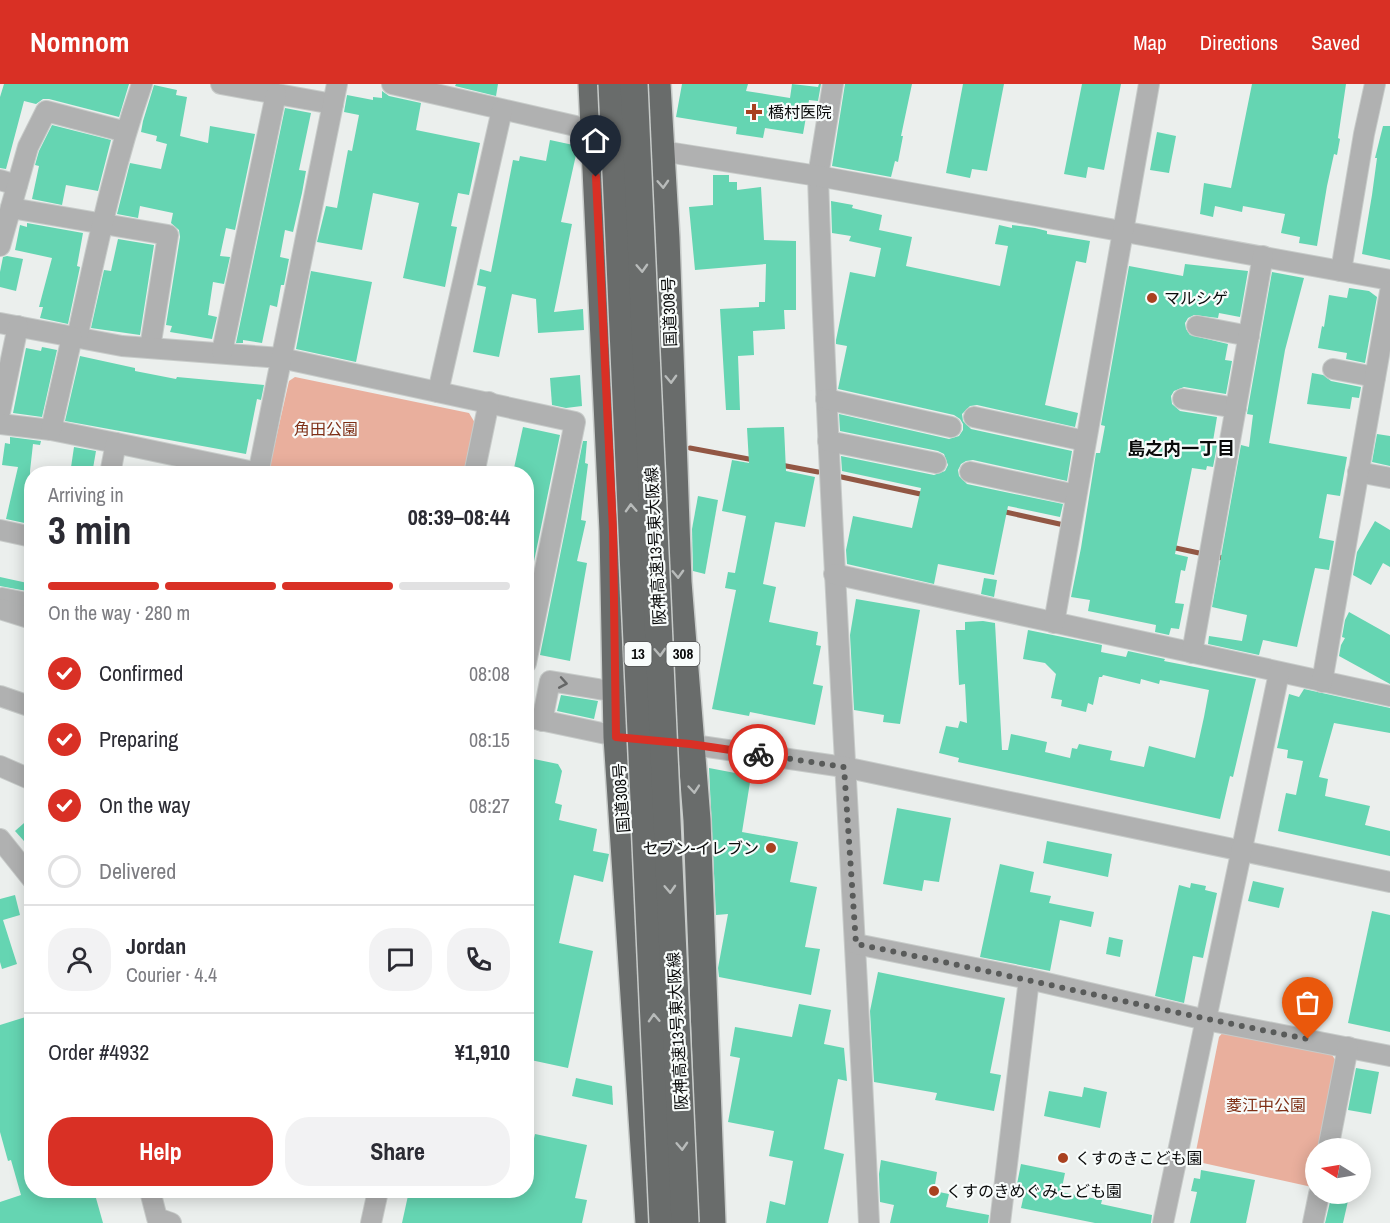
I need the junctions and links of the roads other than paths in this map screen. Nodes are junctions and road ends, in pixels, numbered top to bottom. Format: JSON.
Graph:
{"nodes":[{"id":1,"x":142,"y":84,"type":"edge"},
{"id":2,"x":221,"y":84,"type":"edge"},
{"id":3,"x":337,"y":84,"type":"edge"},
{"id":4,"x":392,"y":84,"type":"edge"},
{"id":5,"x":592,"y":84,"type":"edge"},
{"id":6,"x":612,"y":84,"type":"edge"},
{"id":7,"x":634,"y":84,"type":"edge"},
{"id":8,"x":657,"y":84,"type":"edge"},
{"id":9,"x":833,"y":84,"type":"edge"},
{"id":10,"x":1149,"y":84,"type":"edge"},
{"id":11,"x":1375,"y":84,"type":"edge"},
{"id":12,"x":451,"y":91,"type":"edge"},
{"id":13,"x":276,"y":94,"type":"junction"},
{"id":14,"x":333,"y":104,"type":"junction"},
{"id":15,"x":502,"y":110,"type":"junction"},
{"id":16,"x":594,"y":129,"type":"junction"},
{"id":17,"x":126,"y":132,"type":"junction"},
{"id":18,"x":661,"y":151,"type":"junction"},
{"id":19,"x":818,"y":176,"type":"junction"},
{"id":20,"x":9,"y":183,"type":"edge"},
{"id":21,"x":11,"y":208,"type":"junction"},
{"id":22,"x":102,"y":223,"type":"junction"},
{"id":23,"x":1122,"y":230,"type":"junction"},
{"id":24,"x":0,"y":246,"type":"edge"},
{"id":25,"x":1263,"y":256,"type":"junction"},
{"id":26,"x":1341,"y":271,"type":"junction"},
{"id":27,"x":1390,"y":280,"type":"edge"},
{"id":28,"x":1390,"y":292,"type":"edge"},
{"id":29,"x":9,"y":325,"type":"edge"},
{"id":30,"x":1197,"y":326,"type":"dead end"},
{"id":31,"x":1249,"y":336,"type":"junction"},
{"id":32,"x":75,"y":337,"type":"junction"},
{"id":33,"x":150,"y":348,"type":"junction"},
{"id":34,"x":222,"y":352,"type":"junction"},
{"id":35,"x":281,"y":358,"type":"junction"},
{"id":36,"x":1334,"y":369,"type":"dead end"},
{"id":37,"x":1375,"y":377,"type":"junction"},
{"id":38,"x":438,"y":392,"type":"junction"},
{"id":39,"x":826,"y":399,"type":"junction"},
{"id":40,"x":1183,"y":399,"type":"dead end"},
{"id":41,"x":489,"y":402,"type":"junction"},
{"id":42,"x":1236,"y":408,"type":"junction"},
{"id":43,"x":0,"y":412,"type":"edge"},
{"id":44,"x":974,"y":417,"type":"dead end"},
{"id":45,"x":0,"y":424,"type":"edge"},
{"id":46,"x":951,"y":427,"type":"dead end"},
{"id":47,"x":51,"y":430,"type":"junction"},
{"id":48,"x":828,"y":441,"type":"junction"},
{"id":49,"x":1085,"y":441,"type":"junction"},
{"id":50,"x":116,"y":443,"type":"junction"},
{"id":51,"x":936,"y":463,"type":"dead end"},
{"id":52,"x":112,"y":466,"type":"edge"},
{"id":53,"x":221,"y":466,"type":"edge"},
{"id":54,"x":260,"y":466,"type":"edge"},
{"id":55,"x":476,"y":466,"type":"edge"},
{"id":56,"x":970,"y":472,"type":"dead end"},
{"id":57,"x":1358,"y":472,"type":"junction"},
{"id":58,"x":1390,"y":478,"type":"edge"},
{"id":59,"x":1076,"y":495,"type":"junction"},
{"id":60,"x":0,"y":530,"type":"edge"},
{"id":61,"x":24,"y":535,"type":"edge"},
{"id":62,"x":834,"y":574,"type":"junction"},
{"id":63,"x":1,"y":604,"type":"edge"},
{"id":64,"x":24,"y":604,"type":"edge"},
{"id":65,"x":24,"y":615,"type":"edge"},
{"id":66,"x":1054,"y":623,"type":"junction"},
{"id":67,"x":534,"y":624,"type":"edge"},
{"id":68,"x":1192,"y":654,"type":"junction"},
{"id":69,"x":1279,"y":673,"type":"junction"},
{"id":70,"x":1322,"y":682,"type":"junction"},
{"id":71,"x":616,"y":692,"type":"junction"},
{"id":72,"x":0,"y":696,"type":"edge"},
{"id":73,"x":1390,"y":696,"type":"edge"},
{"id":74,"x":24,"y":704,"type":"edge"},
{"id":75,"x":534,"y":719,"type":"edge"},
{"id":76,"x":616,"y":737,"type":"junction"},
{"id":77,"x":690,"y":744,"type":"junction"},
{"id":78,"x":0,"y":766,"type":"edge"},
{"id":79,"x":844,"y":767,"type":"junction"},
{"id":80,"x":24,"y":776,"type":"edge"},
{"id":81,"x":0,"y":839,"type":"edge"},
{"id":82,"x":1241,"y":851,"type":"junction"},
{"id":83,"x":24,"y":869,"type":"edge"},
{"id":84,"x":1390,"y":882,"type":"edge"},
{"id":85,"x":856,"y":944,"type":"junction"},
{"id":86,"x":1029,"y":979,"type":"junction"},
{"id":87,"x":1206,"y":1020,"type":"junction"},
{"id":88,"x":1348,"y":1047,"type":"junction"},
{"id":89,"x":1390,"y":1056,"type":"edge"},
{"id":90,"x":1330,"y":1138,"type":"edge"},
{"id":91,"x":152,"y":1198,"type":"edge"},
{"id":92,"x":376,"y":1198,"type":"edge"},
{"id":93,"x":1317,"y":1204,"type":"edge"},
{"id":94,"x":159,"y":1222,"type":"edge"},
{"id":95,"x":370,"y":1223,"type":"edge"},
{"id":96,"x":649,"y":1223,"type":"edge"},
{"id":97,"x":663,"y":1223,"type":"edge"},
{"id":98,"x":685,"y":1223,"type":"edge"},
{"id":99,"x":712,"y":1223,"type":"edge"},
{"id":100,"x":869,"y":1223,"type":"edge"},
{"id":101,"x":1000,"y":1223,"type":"edge"},
{"id":102,"x":1163,"y":1223,"type":"edge"},
{"id":103,"x":1313,"y":1223,"type":"edge"}],
"edges":[{"from":1,"to":17,"type":"street"},
{"from":2,"to":13,"type":"street"},
{"from":3,"to":14,"type":"street"},
{"from":4,"to":12,"type":"street"},
{"from":5,"to":16,"type":"highway","name":"国道308号"},
{"from":97,"to":6,"type":"highway","name":"阪神高速13号東大阪線","number":"13","one_way":true,"bridge":true},
{"from":7,"to":98,"type":"highway","name":"阪神高速13号東大阪線","number":"13","one_way":true,"bridge":true},
{"from":8,"to":18,"type":"highway","name":"国道308号","number":"308"},
{"from":9,"to":19,"type":"street"},
{"from":10,"to":23,"type":"street"},
{"from":11,"to":26,"type":"street"},
{"from":12,"to":15,"type":"street"},
{"from":13,"to":14,"type":"street"},
{"from":13,"to":34,"type":"street"},
{"from":14,"to":35,"type":"street"},
{"from":15,"to":16,"type":"street"},
{"from":15,"to":38,"type":"street"},
{"from":16,"to":18,"type":"street"},
{"from":16,"to":71,"type":"highway","name":"国道308号"},
{"from":17,"to":20,"type":"street"},
{"from":17,"to":22,"type":"street"},
{"from":18,"to":19,"type":"street"},
{"from":18,"to":77,"type":"highway","name":"国道308号","number":"308","one_way":true},
{"from":19,"to":23,"type":"street"},
{"from":19,"to":39,"type":"street"},
{"from":20,"to":21,"type":"street"},
{"from":21,"to":22,"type":"street"},
{"from":21,"to":24,"type":"street"},
{"from":22,"to":32,"type":"street"},
{"from":22,"to":33,"type":"street"},
{"from":23,"to":25,"type":"street"},
{"from":23,"to":49,"type":"street"},
{"from":25,"to":26,"type":"street"},
{"from":25,"to":31,"type":"street"},
{"from":26,"to":27,"type":"street"},
{"from":28,"to":37,"type":"street"},
{"from":29,"to":32,"type":"street"},
{"from":29,"to":43,"type":"street"},
{"from":30,"to":31,"type":"street"},
{"from":31,"to":42,"type":"street"},
{"from":32,"to":33,"type":"street"},
{"from":32,"to":47,"type":"street"},
{"from":33,"to":34,"type":"street"},
{"from":34,"to":35,"type":"street"},
{"from":35,"to":38,"type":"street"},
{"from":35,"to":54,"type":"street"},
{"from":36,"to":37,"type":"street"},
{"from":37,"to":57,"type":"street"},
{"from":38,"to":41,"type":"street"},
{"from":39,"to":46,"type":"street"},
{"from":39,"to":48,"type":"street"},
{"from":40,"to":42,"type":"street"},
{"from":41,"to":55,"type":"street"},
{"from":41,"to":67,"type":"street"},
{"from":42,"to":68,"type":"street"},
{"from":44,"to":49,"type":"street"},
{"from":45,"to":47,"type":"street"},
{"from":47,"to":50,"type":"street"},
{"from":48,"to":51,"type":"street"},
{"from":48,"to":62,"type":"street"},
{"from":49,"to":59,"type":"street"},
{"from":50,"to":52,"type":"street"},
{"from":50,"to":53,"type":"street"},
{"from":56,"to":59,"type":"street"},
{"from":57,"to":58,"type":"street"},
{"from":57,"to":70,"type":"street"},
{"from":59,"to":66,"type":"street"},
{"from":60,"to":61,"type":"street"},
{"from":62,"to":66,"type":"street"},
{"from":62,"to":79,"type":"street"},
{"from":63,"to":64,"type":"street"},
{"from":63,"to":65,"type":"street"},
{"from":66,"to":68,"type":"street"},
{"from":68,"to":69,"type":"street"},
{"from":69,"to":70,"type":"street"},
{"from":69,"to":82,"type":"street"},
{"from":70,"to":73,"type":"street"},
{"from":75,"to":71,"type":"street","one_way":true},
{"from":71,"to":76,"type":"highway","name":"国道308号"},
{"from":72,"to":74,"type":"street"},
{"from":75,"to":76,"type":"street"},
{"from":76,"to":77,"type":"street"},
{"from":76,"to":96,"type":"highway","name":"国道308号"},
{"from":77,"to":79,"type":"street"},
{"from":77,"to":99,"type":"highway","name":"国道308号","number":"308","one_way":true},
{"from":78,"to":80,"type":"street"},
{"from":79,"to":82,"type":"street"},
{"from":79,"to":85,"type":"street"},
{"from":81,"to":83,"type":"street"},
{"from":82,"to":84,"type":"street"},
{"from":82,"to":87,"type":"street"},
{"from":85,"to":86,"type":"street"},
{"from":85,"to":100,"type":"street"},
{"from":86,"to":87,"type":"street"},
{"from":86,"to":101,"type":"street"},
{"from":87,"to":88,"type":"street"},
{"from":87,"to":102,"type":"street"},
{"from":88,"to":89,"type":"street"},
{"from":88,"to":90,"type":"street"},
{"from":91,"to":94,"type":"street"},
{"from":92,"to":95,"type":"street"},
{"from":93,"to":103,"type":"street"}]}
